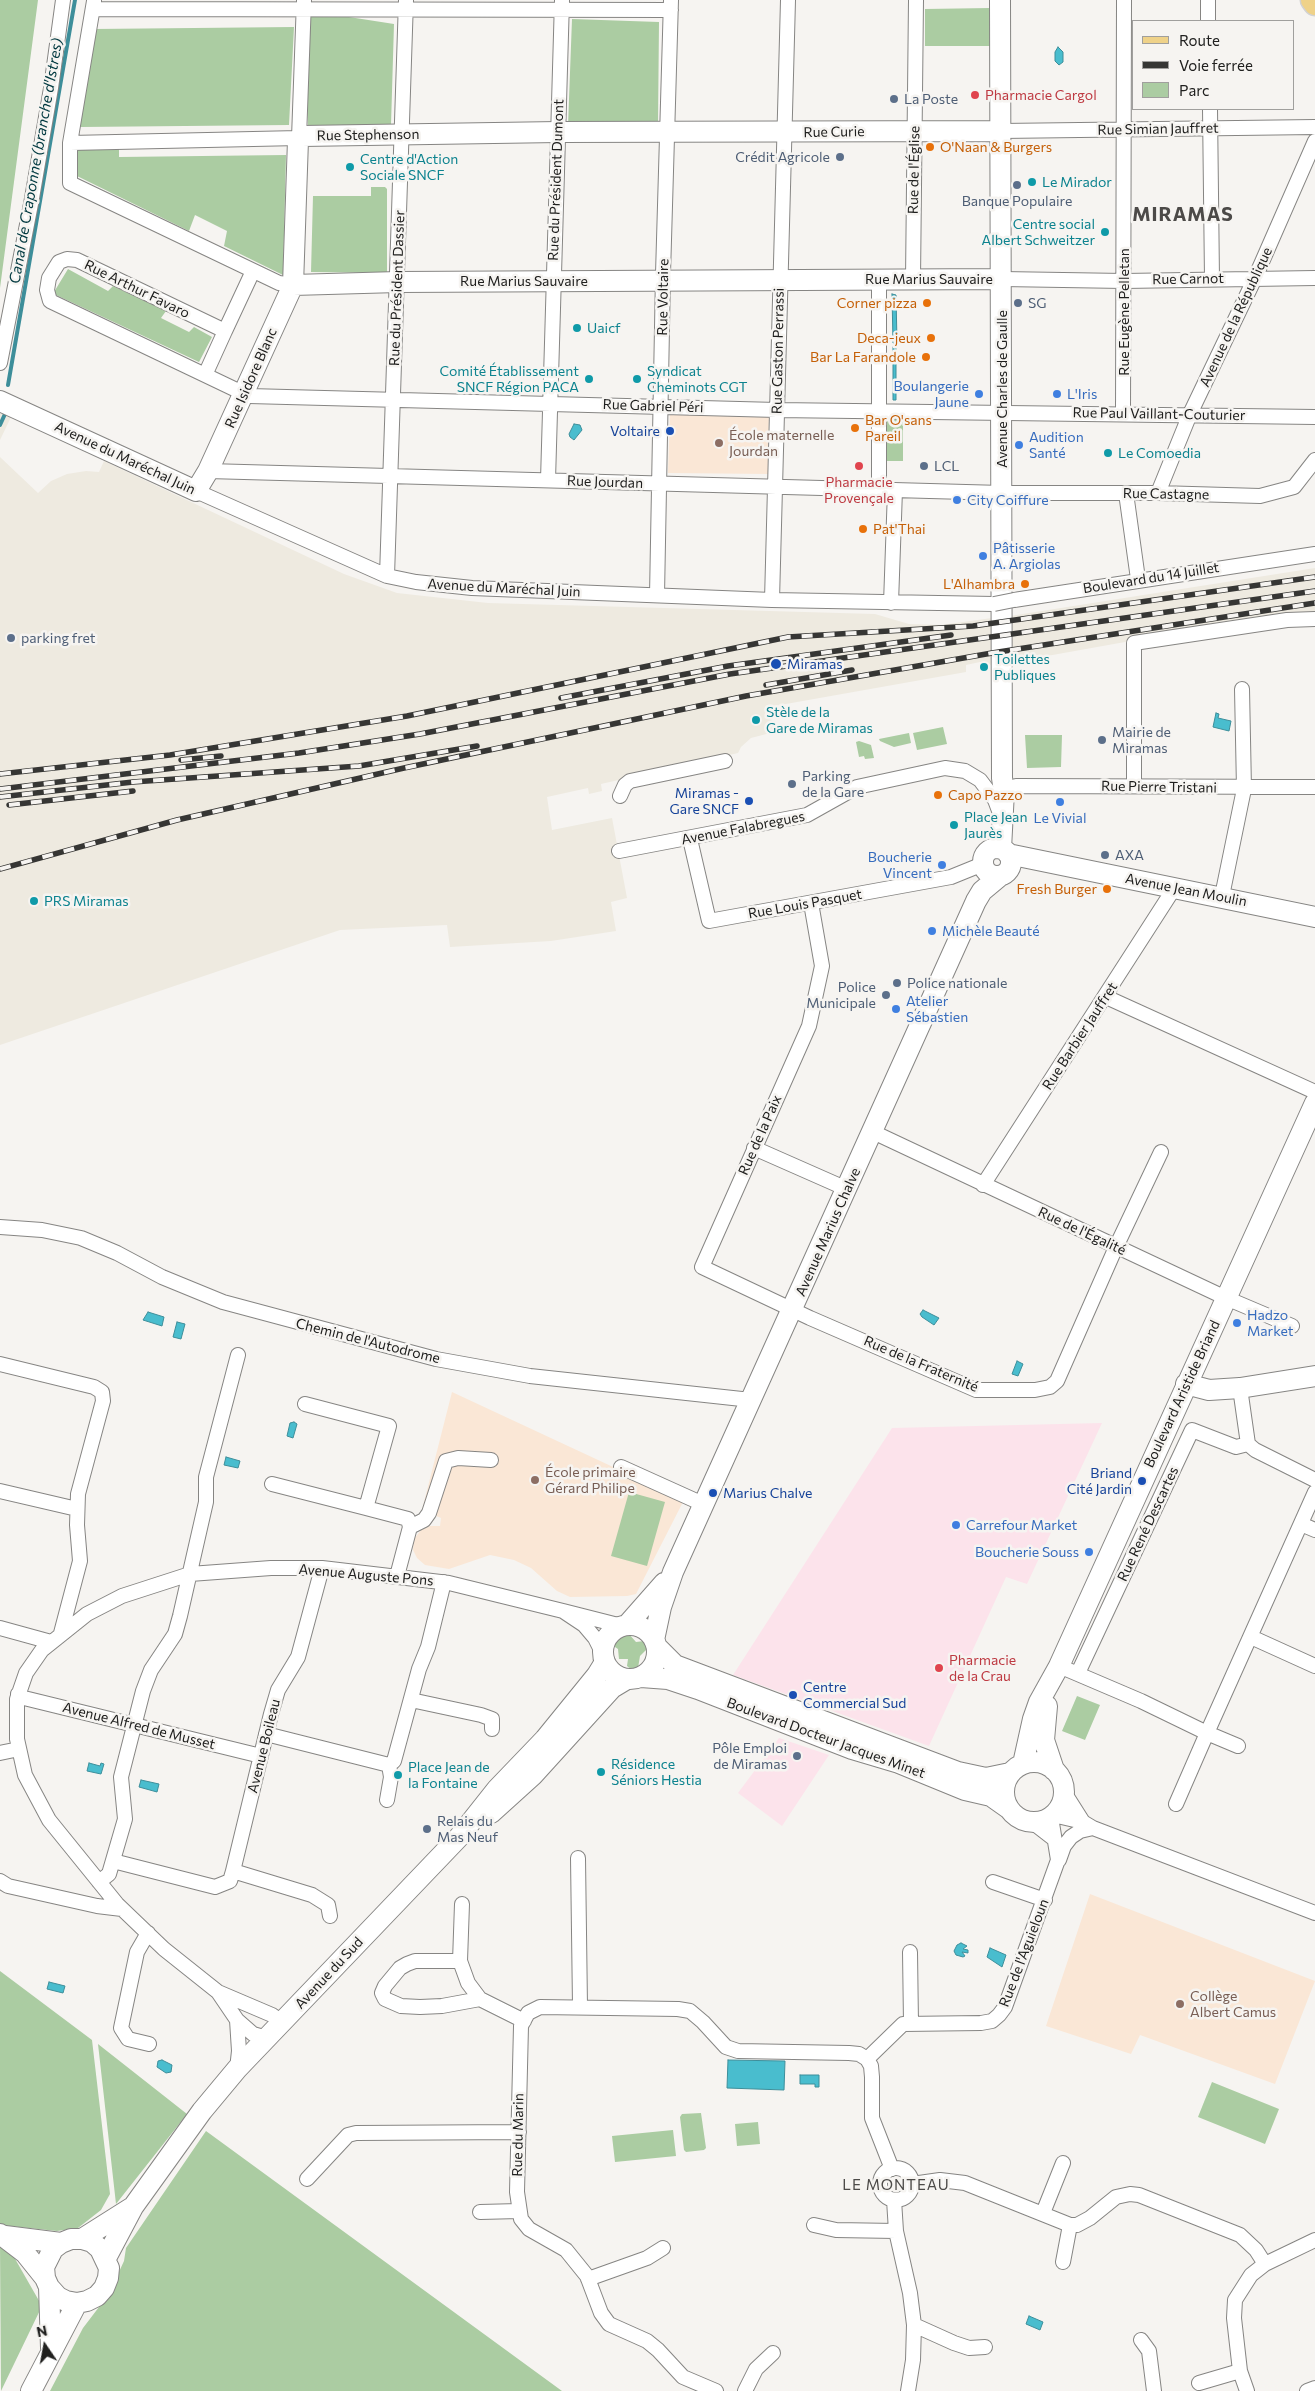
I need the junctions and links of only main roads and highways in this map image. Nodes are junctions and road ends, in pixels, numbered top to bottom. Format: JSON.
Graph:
{"nodes":[{"id":1,"x":1000,"y":0,"type":"edge"},
{"id":2,"x":1312,"y":0,"type":"edge"},
{"id":3,"x":1315,"y":4,"type":"edge"},
{"id":4,"x":1000,"y":130,"type":"junction"},
{"id":5,"x":667,"y":132,"type":"joint"},
{"id":6,"x":1002,"y":279,"type":"junction"},
{"id":7,"x":293,"y":285,"type":"junction"},
{"id":8,"x":0,"y":401,"type":"edge"},
{"id":9,"x":208,"y":471,"type":"junction"},
{"id":10,"x":164,"y":476,"type":"junction"},
{"id":11,"x":196,"y":491,"type":"joint"},
{"id":12,"x":1000,"y":790,"type":"junction"},
{"id":13,"x":996,"y":862,"type":"junction"},
{"id":14,"x":1315,"y":917,"type":"edge"},
{"id":15,"x":1315,"y":1103,"type":"edge"},
{"id":16,"x":1315,"y":1376,"type":"edge"},
{"id":17,"x":1186,"y":1384,"type":"junction"},
{"id":18,"x":673,"y":1572,"type":"junction"},
{"id":19,"x":625,"y":1625,"type":"junction"},
{"id":20,"x":655,"y":1643,"type":"junction"},
{"id":21,"x":604,"y":1658,"type":"junction"},
{"id":22,"x":634,"y":1678,"type":"junction"},
{"id":23,"x":1049,"y":1685,"type":"junction"},
{"id":24,"x":1017,"y":1768,"type":"junction"},
{"id":25,"x":1054,"y":1770,"type":"junction"},
{"id":26,"x":1008,"y":1808,"type":"junction"},
{"id":27,"x":460,"y":1837,"type":"junction"},
{"id":28,"x":133,"y":2207,"type":"junction"},
{"id":29,"x":2,"y":2235,"type":"edge"},
{"id":30,"x":82,"y":2239,"type":"junction"},
{"id":31,"x":61,"y":2242,"type":"junction"},
{"id":32,"x":106,"y":2258,"type":"junction"},
{"id":33,"x":47,"y":2283,"type":"junction"},
{"id":34,"x":77,"y":2303,"type":"junction"},
{"id":35,"x":51,"y":2350,"type":"junction"},
{"id":36,"x":31,"y":2391,"type":"edge"}],
"edges":[{"from":1,"to":4,"type":"main road","name":"Avenue Charles de Gaulle"},
{"from":2,"to":3,"type":"main road"},
{"from":4,"to":5,"type":"main road","name":"Rue Curie"},
{"from":4,"to":6,"type":"main road","name":"Avenue Charles de Gaulle"},
{"from":5,"to":7,"type":"main road","name":"Rue Stephenson"},
{"from":6,"to":7,"type":"main road","name":"Rue Marius Sauvaire"},
{"from":6,"to":12,"type":"main road","name":"Avenue Charles de Gaulle"},
{"from":7,"to":9,"type":"main road","name":"Rue Isidore Blanc"},
{"from":8,"to":10,"type":"main road","name":"Avenue du Maréchal Juin"},
{"from":9,"to":10,"type":"main road"},
{"from":9,"to":11,"type":"main road","name":"Rue Isidore Blanc"},
{"from":10,"to":11,"type":"main road","name":"Avenue du Maréchal Juin"},
{"from":12,"to":13,"type":"main road"},
{"from":12,"to":13,"type":"main road"},
{"from":13,"to":14,"type":"main road","name":"Avenue Jean Moulin"},
{"from":13,"to":18,"type":"main road","name":"Avenue Marius Chalve"},
{"from":15,"to":17,"type":"main road","name":"Boulevard Aristide Briand"},
{"from":16,"to":17,"type":"main road"},
{"from":17,"to":23,"type":"main road","name":"Boulevard Aristide Briand"},
{"from":18,"to":19,"type":"main road","name":"Avenue Marius Chalve"},
{"from":18,"to":20,"type":"main road","name":"Avenue Marius Chalve"},
{"from":19,"to":20,"type":"main road"},
{"from":19,"to":21,"type":"main road"},
{"from":20,"to":22,"type":"main road"},
{"from":20,"to":24,"type":"main road","name":"Boulevard Docteur Jacques Minet"},
{"from":21,"to":22,"type":"main road"},
{"from":21,"to":27,"type":"main road","name":"Avenue du Sud"},
{"from":22,"to":26,"type":"main road","name":"Boulevard Docteur Jacques Minet"},
{"from":22,"to":27,"type":"main road","name":"Avenue du Sud"},
{"from":23,"to":24,"type":"main road","name":"Boulevard Aristide Briand"},
{"from":23,"to":25,"type":"main road","name":"Boulevard Aristide Briand"},
{"from":24,"to":25,"type":"main road"},
{"from":24,"to":26,"type":"main road"},
{"from":25,"to":26,"type":"main road"},
{"from":27,"to":28,"type":"main road","name":"Avenue du Sud"},
{"from":28,"to":30,"type":"main road"},
{"from":28,"to":32,"type":"main road"},
{"from":29,"to":31,"type":"main road"},
{"from":29,"to":33,"type":"main road"},
{"from":30,"to":31,"type":"main road"},
{"from":30,"to":32,"type":"main road"},
{"from":31,"to":33,"type":"main road"},
{"from":32,"to":34,"type":"main road"},
{"from":33,"to":34,"type":"main road"},
{"from":33,"to":35,"type":"main road"},
{"from":34,"to":35,"type":"main road"},
{"from":35,"to":36,"type":"main road"}]}
